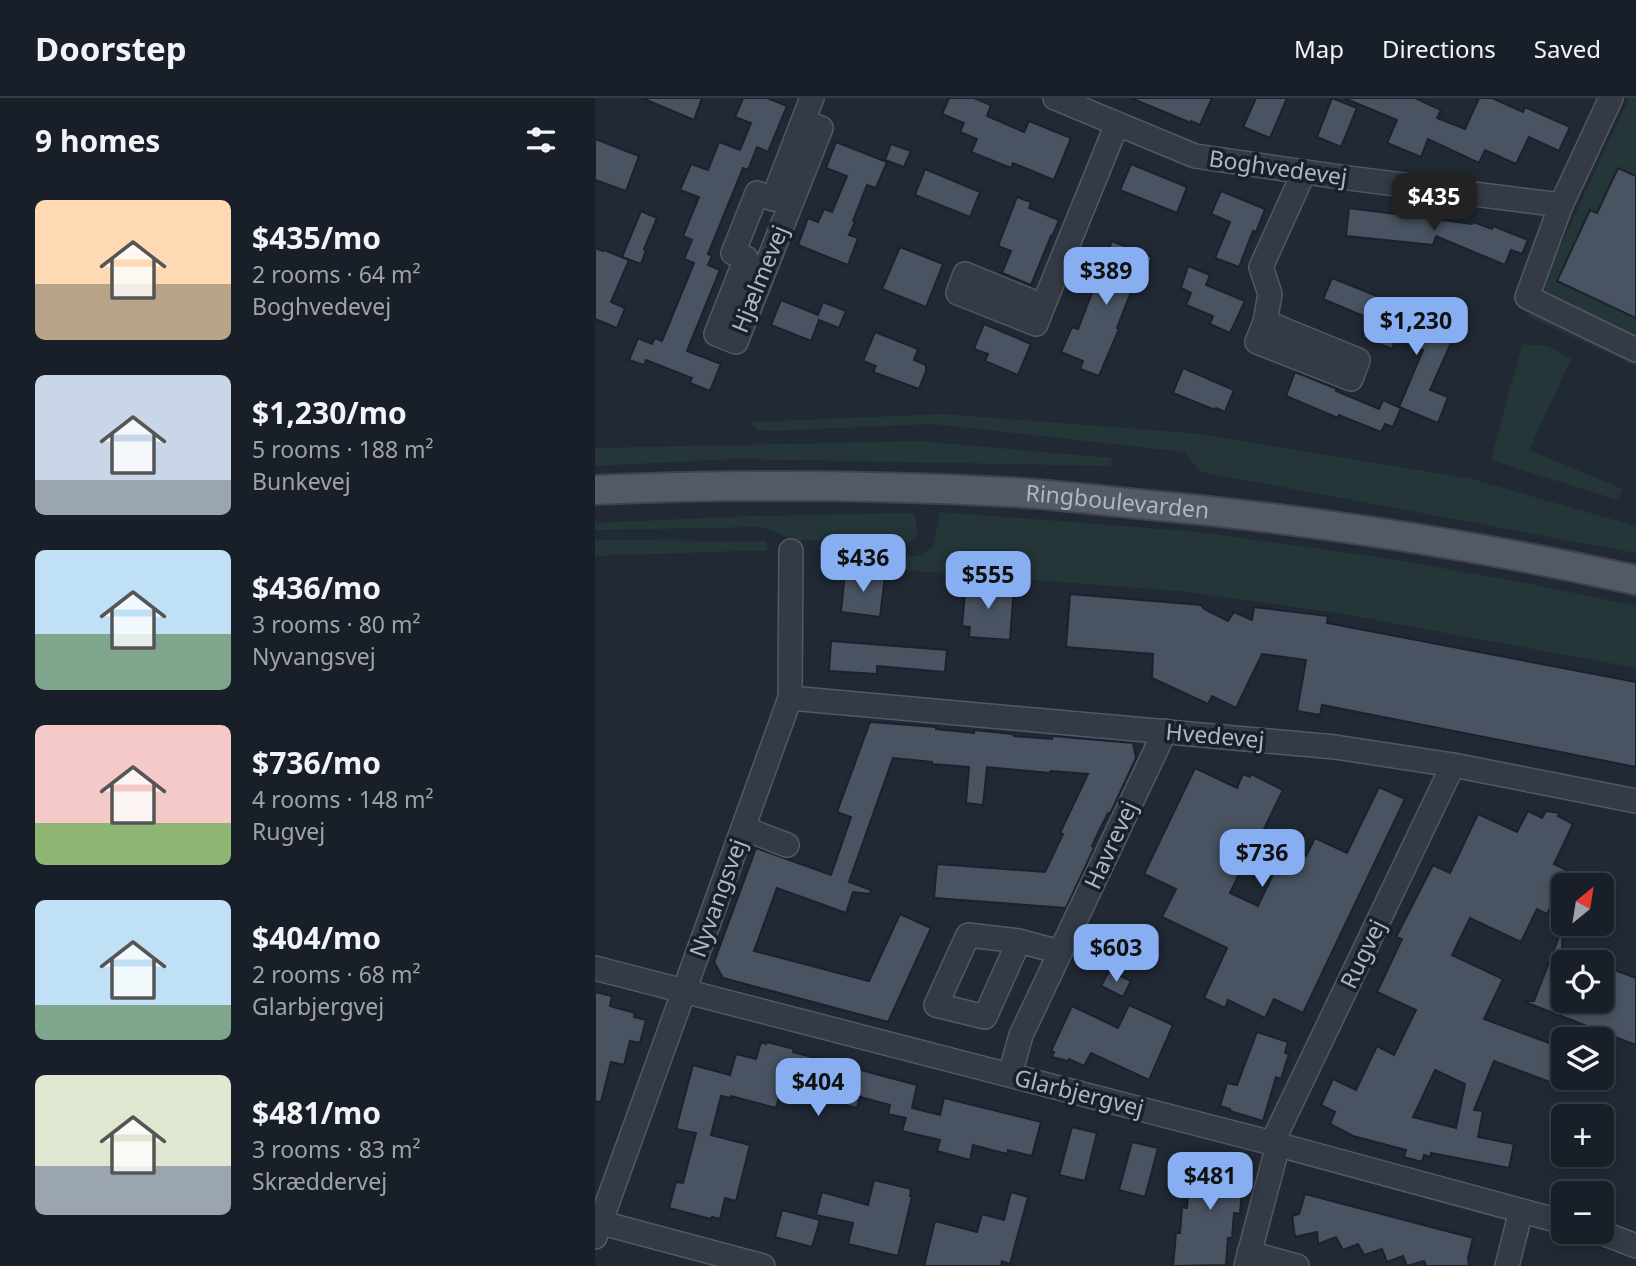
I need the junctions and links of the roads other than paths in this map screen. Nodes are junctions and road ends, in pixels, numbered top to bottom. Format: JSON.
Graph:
{"nodes":[{"id":1,"x":813,"y":98,"type":"edge"},
{"id":2,"x":1055,"y":98,"type":"edge"},
{"id":3,"x":1611,"y":98,"type":"edge"},
{"id":4,"x":803,"y":121,"type":"junction"},
{"id":5,"x":1117,"y":124,"type":"junction"},
{"id":6,"x":1304,"y":172,"type":"junction"},
{"id":7,"x":1561,"y":205,"type":"junction"},
{"id":8,"x":1044,"y":306,"type":"dead end"},
{"id":9,"x":1265,"y":323,"type":"dead end"},
{"id":10,"x":1636,"y":350,"type":"edge"},
{"id":11,"x":595,"y":490,"type":"edge"},
{"id":12,"x":791,"y":551,"type":"dead end"},
{"id":13,"x":1636,"y":580,"type":"edge"},
{"id":14,"x":790,"y":698,"type":"junction"},
{"id":15,"x":1165,"y":731,"type":"junction"},
{"id":16,"x":1453,"y":765,"type":"junction"},
{"id":17,"x":1636,"y":801,"type":"edge"},
{"id":18,"x":743,"y":828,"type":"junction"},
{"id":19,"x":787,"y":845,"type":"dead end"},
{"id":20,"x":1019,"y":941,"type":"dead end"},
{"id":21,"x":1060,"y":952,"type":"junction"},
{"id":22,"x":595,"y":968,"type":"edge"},
{"id":23,"x":684,"y":990,"type":"junction"},
{"id":24,"x":1010,"y":1076,"type":"junction"},
{"id":25,"x":1275,"y":1144,"type":"junction"},
{"id":26,"x":1521,"y":1211,"type":"junction"},
{"id":27,"x":1551,"y":1219,"type":"edge"},
{"id":28,"x":597,"y":1227,"type":"edge"},
{"id":29,"x":1614,"y":1237,"type":"edge"},
{"id":30,"x":1636,"y":1246,"type":"edge"},
{"id":31,"x":1248,"y":1260,"type":"edge"},
{"id":32,"x":763,"y":1266,"type":"edge"},
{"id":33,"x":1297,"y":1266,"type":"edge"},
{"id":34,"x":1507,"y":1266,"type":"edge"}],
"edges":[{"from":1,"to":4,"type":"street","name":"Hjælmevej"},
{"from":2,"to":5,"type":"street","name":"Boghvedevej"},
{"from":3,"to":7,"type":"street"},
{"from":4,"to":4,"type":"street","name":"Hjælmevej"},
{"from":5,"to":6,"type":"street","name":"Boghvedevej"},
{"from":5,"to":8,"type":"street"},
{"from":6,"to":7,"type":"street","name":"Boghvedevej"},
{"from":6,"to":9,"type":"street"},
{"from":7,"to":10,"type":"street"},
{"from":11,"to":13,"type":"main road","name":"Ringboulevarden"},
{"from":12,"to":14,"type":"street","name":"Nyvangsvej"},
{"from":14,"to":15,"type":"street","name":"Hvedevej"},
{"from":14,"to":18,"type":"street","name":"Nyvangsvej"},
{"from":15,"to":16,"type":"street","name":"Hvedevej"},
{"from":15,"to":21,"type":"street","name":"Havrevej"},
{"from":16,"to":17,"type":"street","name":"Hvedevej"},
{"from":16,"to":25,"type":"street","name":"Rugvej"},
{"from":18,"to":19,"type":"street"},
{"from":18,"to":23,"type":"street","name":"Nyvangsvej"},
{"from":20,"to":21,"type":"street"},
{"from":21,"to":24,"type":"street","name":"Havrevej"},
{"from":22,"to":23,"type":"street","name":"Glarbjergvej"},
{"from":23,"to":24,"type":"street","name":"Glarbjergvej"},
{"from":23,"to":28,"type":"street","name":"Nyvangsvej"},
{"from":24,"to":25,"type":"street","name":"Glarbjergvej"},
{"from":25,"to":26,"type":"street","name":"Glarbjergvej"},
{"from":25,"to":31,"type":"street","name":"Rugvej"},
{"from":26,"to":27,"type":"street","name":"Glarbjergvej"},
{"from":26,"to":34,"type":"street"},
{"from":28,"to":32,"type":"street"},
{"from":29,"to":30,"type":"street"},
{"from":31,"to":33,"type":"street"}]}
